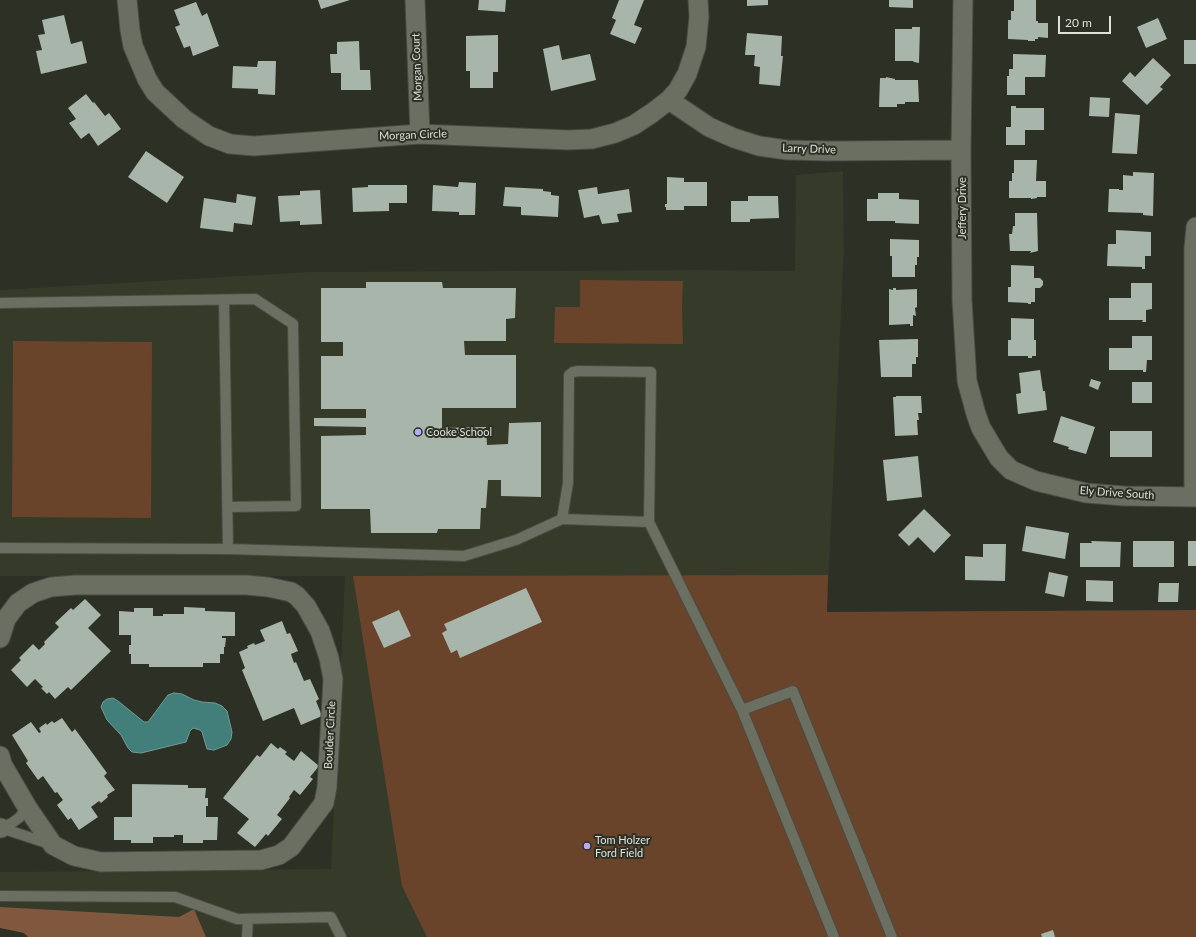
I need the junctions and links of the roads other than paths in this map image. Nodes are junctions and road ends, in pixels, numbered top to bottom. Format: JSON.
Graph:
{"nodes":[{"id":1,"x":128,"y":0,"type":"edge"},
{"id":2,"x":414,"y":0,"type":"edge"},
{"id":3,"x":698,"y":0,"type":"edge"},
{"id":4,"x":963,"y":0,"type":"edge"},
{"id":5,"x":669,"y":100,"type":"junction"},
{"id":6,"x":420,"y":134,"type":"junction"},
{"id":7,"x":961,"y":150,"type":"junction"},
{"id":8,"x":1196,"y":227,"type":"edge"},
{"id":9,"x":224,"y":300,"type":"junction"},
{"id":10,"x":0,"y":303,"type":"edge"},
{"id":11,"x":976,"y":414,"type":"joint"},
{"id":12,"x":1195,"y":497,"type":"edge"},
{"id":13,"x":228,"y":508,"type":"junction"},
{"id":14,"x":562,"y":519,"type":"junction"},
{"id":15,"x":649,"y":522,"type":"junction"},
{"id":16,"x":0,"y":548,"type":"edge"},
{"id":17,"x":228,"y":549,"type":"junction"},
{"id":18,"x":0,"y":638,"type":"edge"},
{"id":19,"x":742,"y":710,"type":"junction"},
{"id":20,"x":0,"y":756,"type":"edge"},
{"id":21,"x":27,"y":807,"type":"junction"},
{"id":22,"x":0,"y":828,"type":"edge"},
{"id":23,"x":53,"y":845,"type":"junction"},
{"id":24,"x":0,"y":896,"type":"edge"},
{"id":25,"x":248,"y":919,"type":"junction"},
{"id":26,"x":247,"y":937,"type":"edge"},
{"id":27,"x":341,"y":937,"type":"edge"},
{"id":28,"x":834,"y":937,"type":"edge"},
{"id":29,"x":892,"y":937,"type":"edge"}],
"edges":[{"from":1,"to":6,"type":"street","name":"Morgan Circle"},
{"from":2,"to":6,"type":"street","name":"Morgan Court"},
{"from":3,"to":5,"type":"street","name":"Morgan Circle"},
{"from":4,"to":7,"type":"street","name":"Jeffery Drive"},
{"from":5,"to":6,"type":"street","name":"Morgan Circle"},
{"from":5,"to":7,"type":"street","name":"Larry Drive"},
{"from":7,"to":11,"type":"street","name":"Jeffery Drive"},
{"from":8,"to":12,"type":"street"},
{"from":9,"to":10,"type":"lane"},
{"from":9,"to":13,"type":"lane"},
{"from":9,"to":13,"type":"lane"},
{"from":11,"to":12,"type":"street","name":"Ely Drive South"},
{"from":13,"to":17,"type":"lane"},
{"from":14,"to":15,"type":"lane"},
{"from":14,"to":15,"type":"lane"},
{"from":14,"to":17,"type":"lane"},
{"from":15,"to":19,"type":"lane"},
{"from":16,"to":17,"type":"lane"},
{"from":18,"to":23,"type":"street","name":"Boulder Circle"},
{"from":19,"to":28,"type":"lane"},
{"from":19,"to":29,"type":"lane"},
{"from":20,"to":21,"type":"street","name":"Boulder Circle"},
{"from":21,"to":22,"type":"lane"},
{"from":21,"to":23,"type":"street","name":"Boulder Circle"},
{"from":22,"to":23,"type":"lane"},
{"from":24,"to":25,"type":"lane"},
{"from":25,"to":26,"type":"lane"},
{"from":25,"to":27,"type":"lane"}]}
